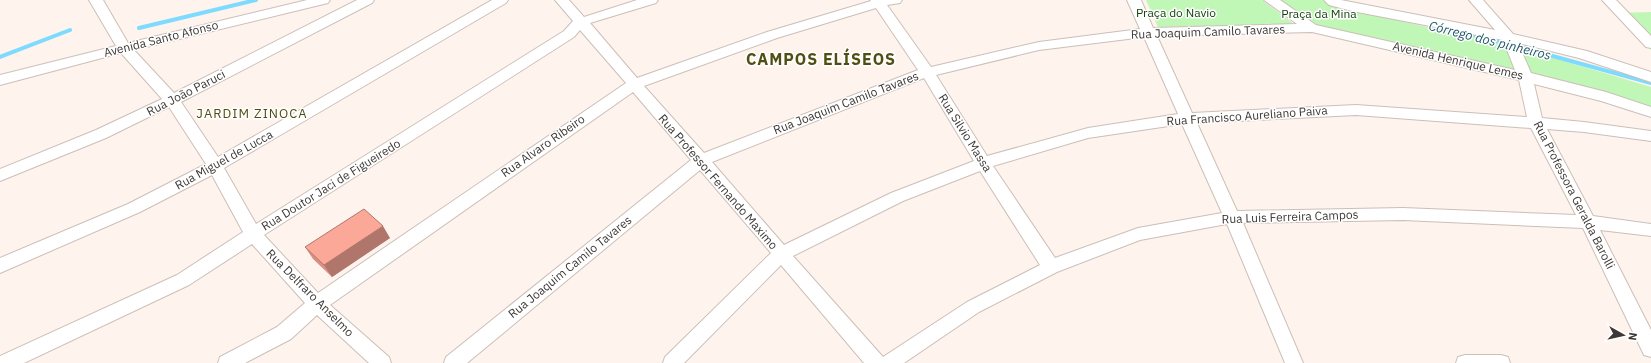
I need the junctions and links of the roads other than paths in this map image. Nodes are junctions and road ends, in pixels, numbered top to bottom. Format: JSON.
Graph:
{"nodes":[{"id":1,"x":96,"y":0,"type":"edge"},
{"id":2,"x":323,"y":0,"type":"edge"},
{"id":3,"x":367,"y":0,"type":"edge"},
{"id":4,"x":501,"y":0,"type":"edge"},
{"id":5,"x":562,"y":0,"type":"edge"},
{"id":6,"x":651,"y":0,"type":"edge"},
{"id":7,"x":895,"y":0,"type":"edge"},
{"id":8,"x":1134,"y":0,"type":"edge"},
{"id":9,"x":1270,"y":0,"type":"edge"},
{"id":10,"x":1331,"y":0,"type":"edge"},
{"id":11,"x":1476,"y":0,"type":"edge"},
{"id":12,"x":1609,"y":0,"type":"edge"},
{"id":13,"x":878,"y":2,"type":"edge"},
{"id":14,"x":1349,"y":3,"type":"edge"},
{"id":15,"x":580,"y":22,"type":"junction"},
{"id":16,"x":1312,"y":28,"type":"junction"},
{"id":17,"x":1148,"y":32,"type":"junction"},
{"id":18,"x":1508,"y":37,"type":"junction"},
{"id":19,"x":1651,"y":44,"type":"edge"},
{"id":20,"x":124,"y":48,"type":"junction"},
{"id":21,"x":927,"y":72,"type":"junction"},
{"id":22,"x":1525,"y":77,"type":"junction"},
{"id":23,"x":1651,"y":77,"type":"edge"},
{"id":24,"x":0,"y":80,"type":"edge"},
{"id":25,"x":634,"y":84,"type":"junction"},
{"id":26,"x":172,"y":100,"type":"junction"},
{"id":27,"x":1651,"y":112,"type":"edge"},
{"id":28,"x":1187,"y":118,"type":"junction"},
{"id":29,"x":1536,"y":123,"type":"junction"},
{"id":30,"x":1651,"y":136,"type":"edge"},
{"id":31,"x":700,"y":160,"type":"junction"},
{"id":32,"x":983,"y":163,"type":"junction"},
{"id":33,"x":215,"y":166,"type":"junction"},
{"id":34,"x":0,"y":175,"type":"edge"},
{"id":35,"x":1232,"y":217,"type":"junction"},
{"id":36,"x":1588,"y":222,"type":"junction"},
{"id":37,"x":1651,"y":230,"type":"edge"},
{"id":38,"x":253,"y":234,"type":"junction"},
{"id":39,"x":781,"y":254,"type":"junction"},
{"id":40,"x":0,"y":266,"type":"edge"},
{"id":41,"x":1051,"y":267,"type":"junction"},
{"id":42,"x":317,"y":304,"type":"junction"},
{"id":43,"x":1651,"y":349,"type":"edge"},
{"id":44,"x":5,"y":363,"type":"edge"},
{"id":45,"x":227,"y":363,"type":"edge"},
{"id":46,"x":382,"y":363,"type":"edge"},
{"id":47,"x":453,"y":363,"type":"edge"},
{"id":48,"x":672,"y":363,"type":"edge"},
{"id":49,"x":876,"y":363,"type":"edge"},
{"id":50,"x":889,"y":363,"type":"edge"},
{"id":51,"x":1294,"y":363,"type":"edge"},
{"id":52,"x":1465,"y":363,"type":"edge"},
{"id":53,"x":1501,"y":363,"type":"edge"}],
"edges":[{"from":1,"to":20,"type":"street","name":"Rua Delfraro Anselmo"},
{"from":2,"to":20,"type":"street","name":"Avenida Santo Afonso"},
{"from":3,"to":26,"type":"street","name":"Rua João Paruci"},
{"from":4,"to":33,"type":"street","name":"Rua Miguel de Lucca"},
{"from":5,"to":15,"type":"street","name":"Rua Professor Fernando Maximo"},
{"from":6,"to":15,"type":"street","name":"Rua Doutor Jaci de Figueiredo"},
{"from":7,"to":13,"type":"street","name":"Rua Alvaro Ribeiro"},
{"from":8,"to":17,"type":"street"},
{"from":9,"to":16,"type":"street","name":"Avenida Henrique Lemes"},
{"from":10,"to":14,"type":"street"},
{"from":11,"to":18,"type":"street","name":"Rua Professora Geralda Barolli"},
{"from":12,"to":19,"type":"street"},
{"from":13,"to":21,"type":"street","name":"Rua Silvio Massa"},
{"from":13,"to":25,"type":"street","name":"Rua Alvaro Ribeiro"},
{"from":14,"to":18,"type":"street"},
{"from":15,"to":25,"type":"street","name":"Rua Professor Fernando Maximo"},
{"from":15,"to":38,"type":"street","name":"Rua Doutor Jaci de Figueiredo"},
{"from":16,"to":17,"type":"street","name":"Rua Joaquim Camilo Tavares"},
{"from":16,"to":22,"type":"street","name":"Avenida Henrique Lemes"},
{"from":17,"to":21,"type":"street","name":"Rua Joaquim Camilo Tavares"},
{"from":17,"to":28,"type":"street"},
{"from":18,"to":22,"type":"street","name":"Rua Professora Geralda Barolli"},
{"from":18,"to":23,"type":"street"},
{"from":20,"to":24,"type":"street","name":"Avenida Santo Afonso"},
{"from":20,"to":26,"type":"street","name":"Rua Delfraro Anselmo"},
{"from":21,"to":31,"type":"street","name":"Rua Joaquim Camilo Tavares"},
{"from":21,"to":32,"type":"street","name":"Rua Silvio Massa"},
{"from":22,"to":27,"type":"street","name":"Avenida Henrique Lemes"},
{"from":22,"to":29,"type":"street","name":"Rua Professora Geralda Barolli"},
{"from":25,"to":31,"type":"street","name":"Rua Professor Fernando Maximo"},
{"from":25,"to":42,"type":"street","name":"Rua Alvaro Ribeiro"},
{"from":26,"to":33,"type":"street","name":"Rua Delfraro Anselmo"},
{"from":26,"to":34,"type":"street","name":"Rua João Paruci"},
{"from":28,"to":29,"type":"street","name":"Rua Francisco Aureliano Paiva"},
{"from":28,"to":32,"type":"street","name":"Rua Francisco Aureliano Paiva"},
{"from":28,"to":35,"type":"street"},
{"from":29,"to":30,"type":"street","name":"Rua Francisco Aureliano Paiva"},
{"from":29,"to":36,"type":"street","name":"Rua Professora Geralda Barolli"},
{"from":31,"to":39,"type":"street","name":"Rua Professor Fernando Maximo"},
{"from":31,"to":47,"type":"street","name":"Rua Joaquim Camilo Tavares"},
{"from":32,"to":39,"type":"street","name":"Rua Francisco Aureliano Paiva"},
{"from":32,"to":41,"type":"street","name":"Rua Silvio Massa"},
{"from":33,"to":38,"type":"street","name":"Rua Delfraro Anselmo"},
{"from":33,"to":40,"type":"street","name":"Rua Miguel de Lucca"},
{"from":35,"to":36,"type":"street","name":"Rua Luis Ferreira Campos"},
{"from":35,"to":41,"type":"street","name":"Rua Luis Ferreira Campos"},
{"from":35,"to":51,"type":"street"},
{"from":36,"to":37,"type":"street","name":"Rua Luis Ferreira Campos"},
{"from":36,"to":43,"type":"street","name":"Rua Professora Geralda Barolli"},
{"from":38,"to":42,"type":"street","name":"Rua Delfraro Anselmo"},
{"from":38,"to":44,"type":"street","name":"Rua Doutor Jaci de Figueiredo"},
{"from":39,"to":48,"type":"street","name":"Rua Francisco Aureliano Paiva"},
{"from":39,"to":49,"type":"street","name":"Rua Professor Fernando Maximo"},
{"from":41,"to":50,"type":"street","name":"Rua Luis Ferreira Campos"},
{"from":42,"to":45,"type":"street","name":"Rua Alvaro Ribeiro"},
{"from":42,"to":46,"type":"street","name":"Rua Delfraro Anselmo"},
{"from":52,"to":53,"type":"street"}]}
